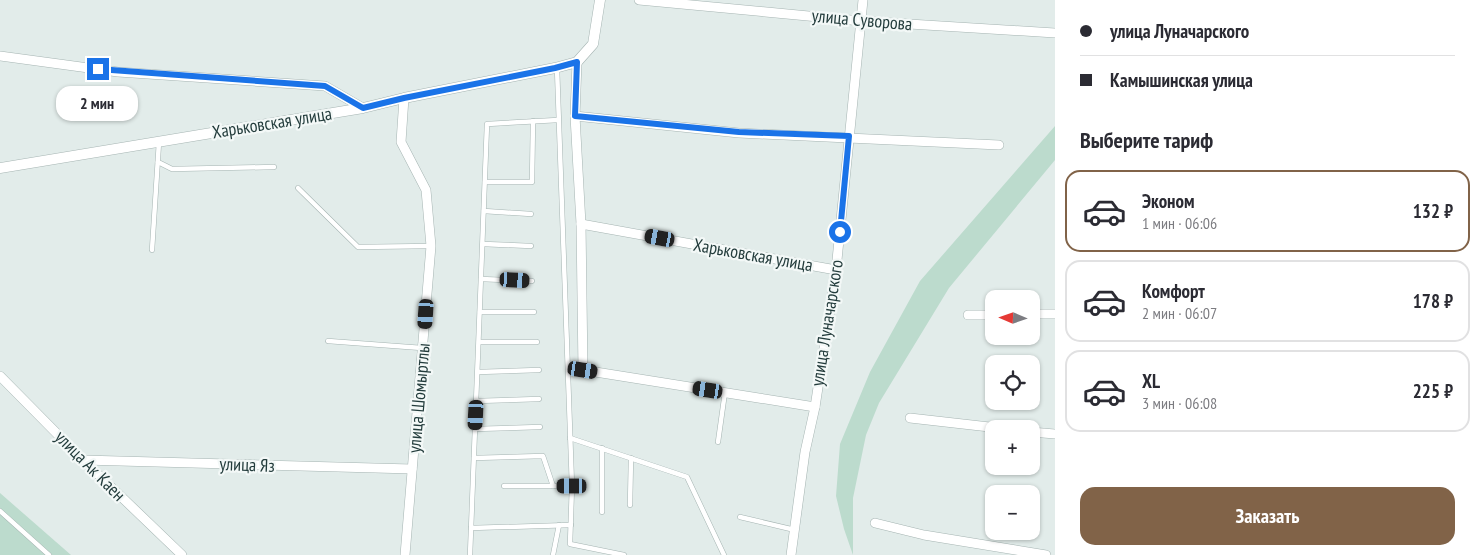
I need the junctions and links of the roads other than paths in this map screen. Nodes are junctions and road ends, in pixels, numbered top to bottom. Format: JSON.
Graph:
{"nodes":[{"id":1,"x":600,"y":0,"type":"edge"},
{"id":2,"x":639,"y":0,"type":"edge"},
{"id":3,"x":863,"y":0,"type":"edge"},
{"id":4,"x":861,"y":21,"type":"junction"},
{"id":5,"x":1055,"y":34,"type":"edge"},
{"id":6,"x":0,"y":56,"type":"edge"},
{"id":7,"x":577,"y":62,"type":"junction"},
{"id":8,"x":556,"y":68,"type":"junction"},
{"id":9,"x":404,"y":98,"type":"junction"},
{"id":10,"x":363,"y":108,"type":"junction"},
{"id":11,"x":575,"y":116,"type":"junction"},
{"id":12,"x":558,"y":120,"type":"junction"},
{"id":13,"x":533,"y":121,"type":"junction"},
{"id":14,"x":849,"y":136,"type":"junction"},
{"id":15,"x":159,"y":141,"type":"junction"},
{"id":16,"x":999,"y":144,"type":"dead end"},
{"id":17,"x":158,"y":162,"type":"junction"},
{"id":18,"x":274,"y":167,"type":"dead end"},
{"id":19,"x":0,"y":168,"type":"edge"},
{"id":20,"x":485,"y":182,"type":"junction"},
{"id":21,"x":298,"y":188,"type":"dead end"},
{"id":22,"x":484,"y":211,"type":"junction"},
{"id":23,"x":531,"y":214,"type":"dead end"},
{"id":24,"x":581,"y":224,"type":"junction"},
{"id":25,"x":483,"y":244,"type":"junction"},
{"id":26,"x":431,"y":246,"type":"junction"},
{"id":27,"x":531,"y":246,"type":"dead end"},
{"id":28,"x":152,"y":250,"type":"dead end"},
{"id":29,"x":836,"y":270,"type":"junction"},
{"id":30,"x":481,"y":279,"type":"junction"},
{"id":31,"x":532,"y":281,"type":"dead end"},
{"id":32,"x":480,"y":312,"type":"junction"},
{"id":33,"x":534,"y":312,"type":"dead end"},
{"id":34,"x":1040,"y":314,"type":"edge"},
{"id":35,"x":1055,"y":314,"type":"edge"},
{"id":36,"x":968,"y":315,"type":"dead end"},
{"id":37,"x":985,"y":315,"type":"edge"},
{"id":38,"x":328,"y":341,"type":"dead end"},
{"id":39,"x":479,"y":342,"type":"junction"},
{"id":40,"x":537,"y":342,"type":"dead end"},
{"id":41,"x":423,"y":348,"type":"junction"},
{"id":42,"x":539,"y":370,"type":"dead end"},
{"id":43,"x":478,"y":372,"type":"junction"},
{"id":44,"x":0,"y":376,"type":"edge"},
{"id":45,"x":725,"y":392,"type":"junction"},
{"id":46,"x":540,"y":399,"type":"dead end"},
{"id":47,"x":476,"y":401,"type":"junction"},
{"id":48,"x":815,"y":407,"type":"junction"},
{"id":49,"x":910,"y":418,"type":"dead end"},
{"id":50,"x":985,"y":427,"type":"edge"},
{"id":51,"x":540,"y":428,"type":"dead end"},
{"id":52,"x":475,"y":429,"type":"junction"},
{"id":53,"x":1040,"y":433,"type":"edge"},
{"id":54,"x":1055,"y":434,"type":"edge"},
{"id":55,"x":570,"y":438,"type":"junction"},
{"id":56,"x":718,"y":442,"type":"dead end"},
{"id":57,"x":602,"y":448,"type":"junction"},
{"id":58,"x":474,"y":458,"type":"junction"},
{"id":59,"x":631,"y":458,"type":"junction"},
{"id":60,"x":83,"y":460,"type":"junction"},
{"id":61,"x":412,"y":469,"type":"junction"},
{"id":62,"x":504,"y":486,"type":"dead end"},
{"id":63,"x":553,"y":486,"type":"junction"},
{"id":64,"x":572,"y":486,"type":"junction"},
{"id":65,"x":630,"y":505,"type":"dead end"},
{"id":66,"x":0,"y":511,"type":"edge"},
{"id":67,"x":602,"y":512,"type":"dead end"},
{"id":68,"x":740,"y":517,"type":"dead end"},
{"id":69,"x":875,"y":523,"type":"dead end"},
{"id":70,"x":559,"y":525,"type":"junction"},
{"id":71,"x":571,"y":525,"type":"junction"},
{"id":72,"x":471,"y":528,"type":"junction"},
{"id":73,"x":795,"y":530,"type":"junction"},
{"id":74,"x":49,"y":555,"type":"edge"},
{"id":75,"x":182,"y":555,"type":"edge"},
{"id":76,"x":405,"y":555,"type":"edge"},
{"id":77,"x":470,"y":555,"type":"edge"},
{"id":78,"x":553,"y":555,"type":"edge"},
{"id":79,"x":624,"y":555,"type":"edge"},
{"id":80,"x":724,"y":555,"type":"edge"},
{"id":81,"x":791,"y":555,"type":"edge"},
{"id":82,"x":1046,"y":555,"type":"edge"}],
"edges":[{"from":1,"to":7,"type":"street"},
{"from":2,"to":4,"type":"street","name":"улица Суворова"},
{"from":3,"to":4,"type":"street","name":"улица Луначарского"},
{"from":4,"to":5,"type":"street","name":"улица Суворова"},
{"from":4,"to":14,"type":"street","name":"улица Луначарского"},
{"from":6,"to":10,"type":"street"},
{"from":7,"to":8,"type":"street","name":"Харьковская улица"},
{"from":7,"to":11,"type":"street"},
{"from":8,"to":9,"type":"street","name":"Харьковская улица"},
{"from":8,"to":12,"type":"lane"},
{"from":9,"to":10,"type":"street","name":"Харьковская улица"},
{"from":9,"to":26,"type":"street","name":"улица Шомыртлы"},
{"from":10,"to":15,"type":"street","name":"Харьковская улица"},
{"from":11,"to":14,"type":"street"},
{"from":11,"to":24,"type":"street"},
{"from":12,"to":13,"type":"lane"},
{"from":12,"to":55,"type":"lane"},
{"from":13,"to":20,"type":"lane"},
{"from":13,"to":20,"type":"lane"},
{"from":14,"to":16,"type":"street"},
{"from":14,"to":29,"type":"street","name":"улица Луначарского"},
{"from":15,"to":17,"type":"lane"},
{"from":15,"to":19,"type":"street","name":"Харьковская улица"},
{"from":17,"to":18,"type":"lane"},
{"from":17,"to":28,"type":"lane"},
{"from":20,"to":22,"type":"lane"},
{"from":21,"to":26,"type":"lane"},
{"from":22,"to":23,"type":"lane"},
{"from":22,"to":25,"type":"lane"},
{"from":24,"to":29,"type":"street","name":"Харьковская улица"},
{"from":24,"to":45,"type":"street"},
{"from":25,"to":27,"type":"lane"},
{"from":25,"to":30,"type":"lane"},
{"from":26,"to":41,"type":"street","name":"улица Шомыртлы"},
{"from":29,"to":48,"type":"street","name":"улица Луначарского"},
{"from":30,"to":31,"type":"lane"},
{"from":30,"to":32,"type":"lane"},
{"from":32,"to":33,"type":"lane"},
{"from":32,"to":39,"type":"lane"},
{"from":34,"to":35,"type":"street"},
{"from":36,"to":37,"type":"street"},
{"from":38,"to":41,"type":"lane"},
{"from":39,"to":40,"type":"lane"},
{"from":39,"to":43,"type":"lane"},
{"from":41,"to":61,"type":"street","name":"улица Шомыртлы"},
{"from":42,"to":43,"type":"lane"},
{"from":43,"to":47,"type":"lane"},
{"from":44,"to":60,"type":"street","name":"улица Ак Каен"},
{"from":45,"to":48,"type":"street"},
{"from":45,"to":56,"type":"lane"},
{"from":46,"to":47,"type":"lane"},
{"from":47,"to":52,"type":"lane"},
{"from":48,"to":73,"type":"street","name":"улица Луначарского"},
{"from":49,"to":50,"type":"street"},
{"from":51,"to":52,"type":"lane"},
{"from":52,"to":58,"type":"lane"},
{"from":53,"to":54,"type":"street"},
{"from":55,"to":57,"type":"lane"},
{"from":55,"to":64,"type":"lane"},
{"from":57,"to":59,"type":"lane"},
{"from":57,"to":67,"type":"lane"},
{"from":58,"to":63,"type":"lane"},
{"from":58,"to":72,"type":"lane"},
{"from":59,"to":65,"type":"lane"},
{"from":59,"to":80,"type":"lane"},
{"from":60,"to":61,"type":"street","name":"улица Яз"},
{"from":60,"to":75,"type":"street","name":"улица Ак Каен"},
{"from":61,"to":76,"type":"street","name":"улица Шомыртлы"},
{"from":62,"to":63,"type":"lane"},
{"from":63,"to":64,"type":"lane"},
{"from":64,"to":71,"type":"lane"},
{"from":66,"to":74,"type":"lane"},
{"from":68,"to":73,"type":"lane"},
{"from":69,"to":82,"type":"street"},
{"from":70,"to":71,"type":"lane"},
{"from":70,"to":72,"type":"lane"},
{"from":70,"to":78,"type":"lane"},
{"from":71,"to":79,"type":"lane"},
{"from":72,"to":77,"type":"lane"},
{"from":73,"to":81,"type":"street","name":"улица Луначарского"}]}
